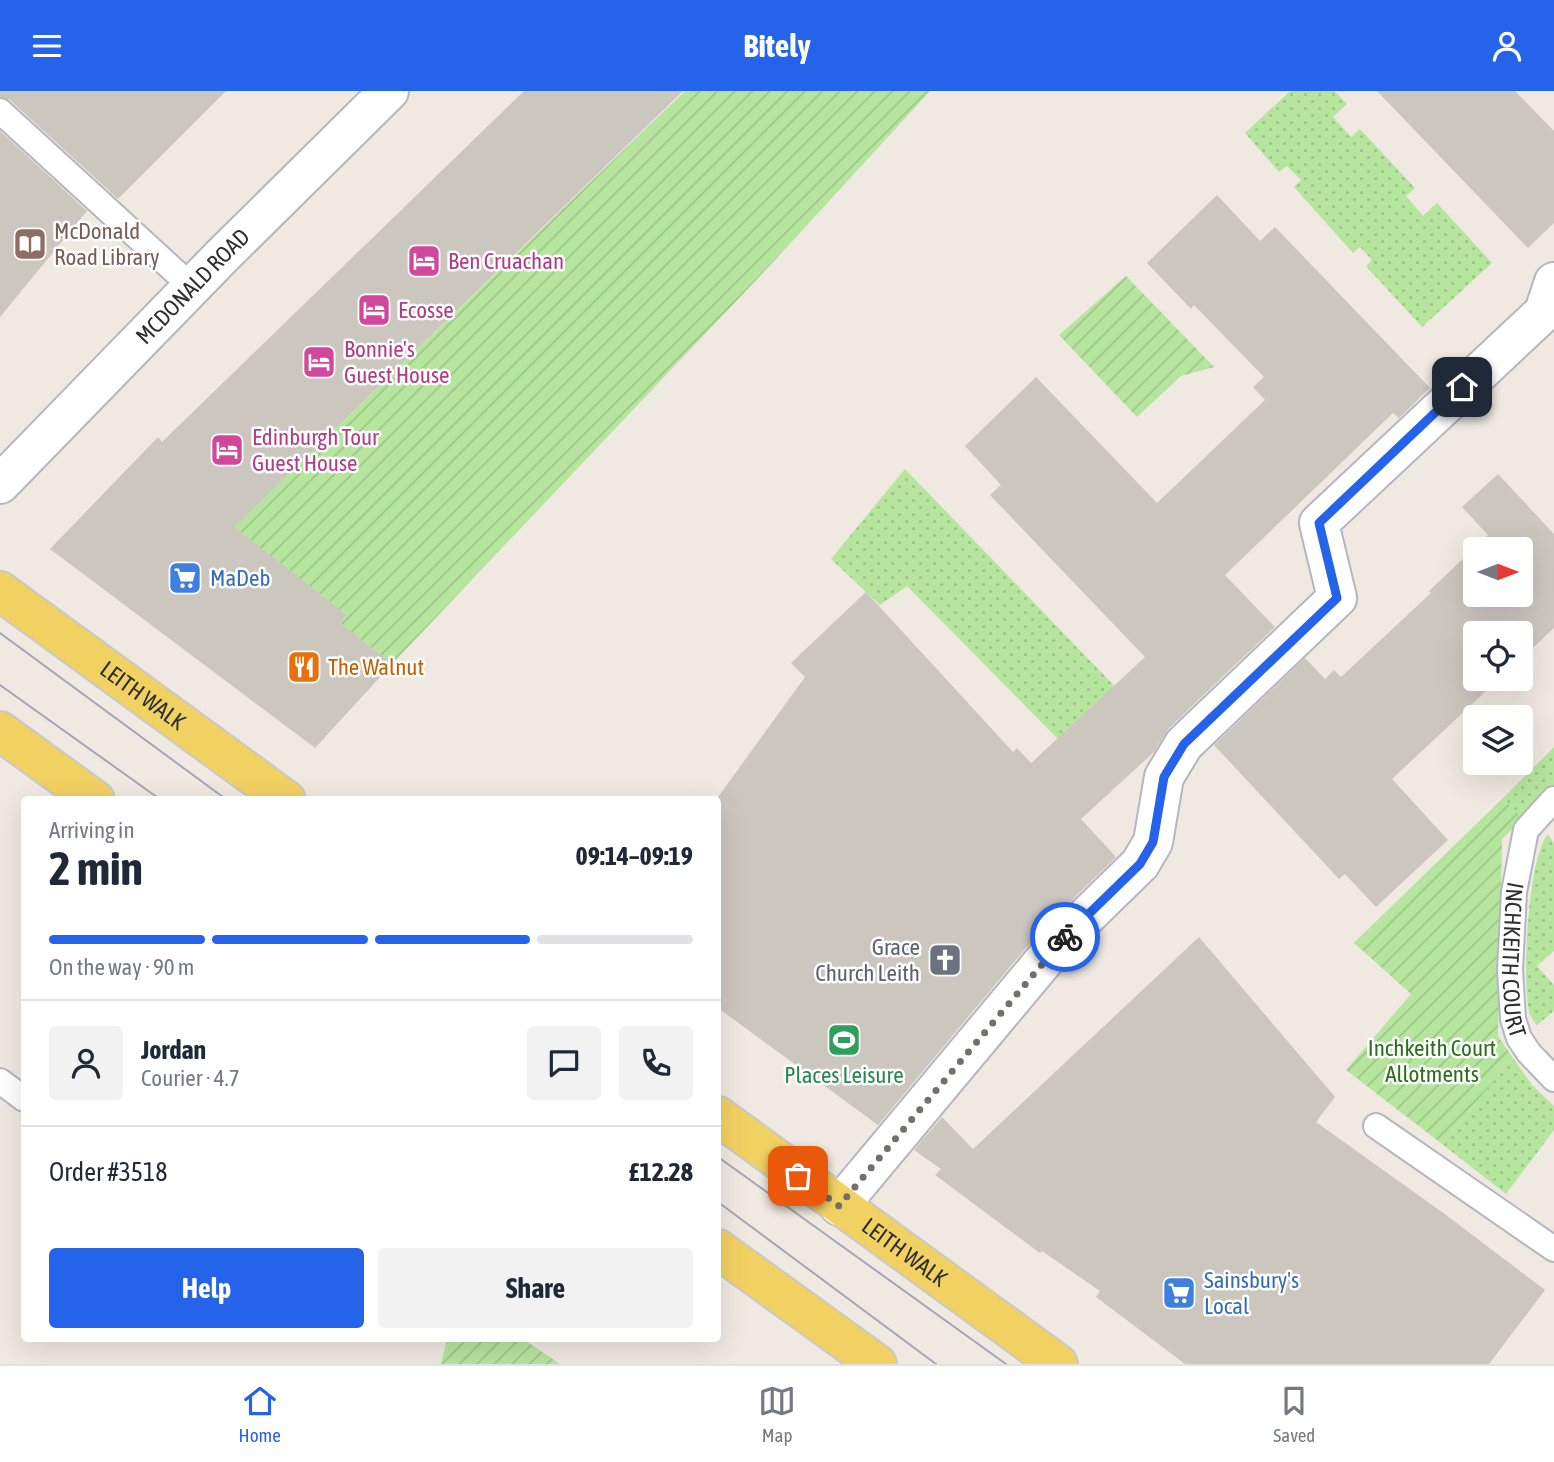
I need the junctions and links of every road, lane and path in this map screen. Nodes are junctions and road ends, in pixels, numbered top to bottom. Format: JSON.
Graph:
{"nodes":[{"id":1,"x":389,"y":91,"type":"edge"},
{"id":2,"x":0,"y":111,"type":"edge"},
{"id":3,"x":1554,"y":282,"type":"edge"},
{"id":4,"x":192,"y":287,"type":"junction"},
{"id":5,"x":0,"y":484,"type":"edge"},
{"id":6,"x":0,"y":591,"type":"edge"},
{"id":7,"x":0,"y":731,"type":"edge"},
{"id":8,"x":89,"y":796,"type":"edge"},
{"id":9,"x":281,"y":796,"type":"edge"},
{"id":10,"x":1554,"y":799,"type":"edge"},
{"id":11,"x":1554,"y":1079,"type":"edge"},
{"id":12,"x":0,"y":1081,"type":"edge"},
{"id":13,"x":21,"y":1098,"type":"edge"},
{"id":14,"x":721,"y":1118,"type":"edge"},
{"id":15,"x":1376,"y":1126,"type":"dead end"},
{"id":16,"x":839,"y":1206,"type":"junction"},
{"id":17,"x":1554,"y":1249,"type":"edge"},
{"id":18,"x":721,"y":1251,"type":"edge"},
{"id":19,"x":877,"y":1364,"type":"edge"},
{"id":20,"x":1058,"y":1364,"type":"edge"}],
"edges":[{"from":1,"to":4,"type":"street","name":"MCDONALD ROAD"},
{"from":2,"to":4,"type":"lane"},
{"from":3,"to":16,"type":"street"},
{"from":4,"to":5,"type":"street","name":"MCDONALD ROAD"},
{"from":6,"to":9,"type":"main road","name":"LEITH WALK"},
{"from":7,"to":8,"type":"main road"},
{"from":10,"to":11,"type":"lane","name":"INCHKEITH COURT"},
{"from":12,"to":13,"type":"lane"},
{"from":14,"to":16,"type":"main road","name":"LEITH WALK"},
{"from":15,"to":17,"type":"lane"},
{"from":16,"to":20,"type":"main road","name":"LEITH WALK"},
{"from":18,"to":19,"type":"main road"}]}
